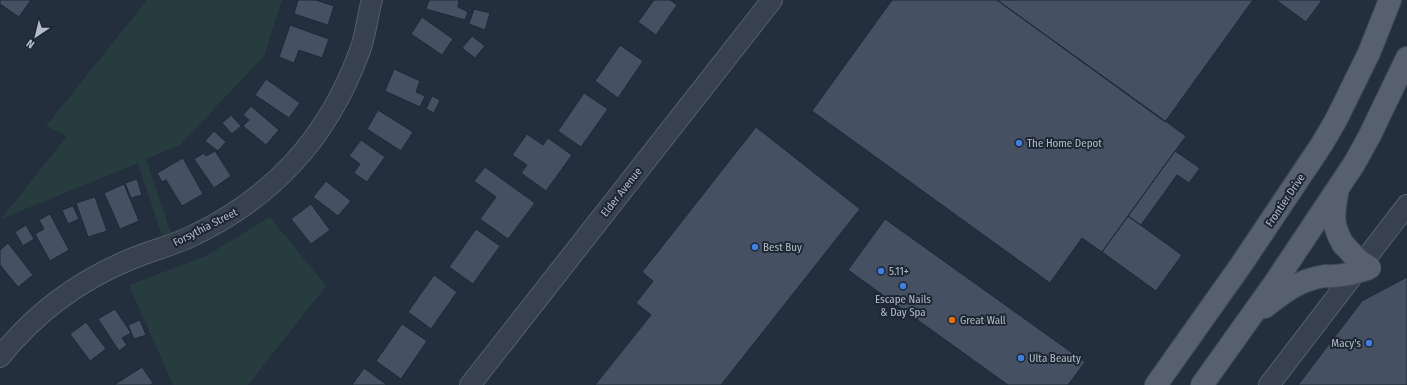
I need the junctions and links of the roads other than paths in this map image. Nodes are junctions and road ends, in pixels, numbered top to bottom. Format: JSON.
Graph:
{"nodes":[{"id":1,"x":372,"y":0,"type":"edge"},
{"id":2,"x":772,"y":0,"type":"edge"},
{"id":3,"x":1390,"y":0,"type":"edge"},
{"id":4,"x":1407,"y":58,"type":"edge"},
{"id":5,"x":1338,"y":188,"type":"junction"},
{"id":6,"x":1407,"y":205,"type":"edge"},
{"id":7,"x":1235,"y":338,"type":"junction"},
{"id":8,"x":0,"y":357,"type":"edge"},
{"id":9,"x":470,"y":385,"type":"edge"},
{"id":10,"x":1156,"y":385,"type":"edge"},
{"id":11,"x":1202,"y":385,"type":"edge"},
{"id":12,"x":1269,"y":385,"type":"edge"}],
"edges":[{"from":1,"to":8,"type":"street","name":"Forsythia Street"},
{"from":2,"to":9,"type":"street","name":"Elder Avenue"},
{"from":3,"to":10,"type":"main road","name":"Frontier Drive"},
{"from":4,"to":5,"type":"main road"},
{"from":5,"to":7,"type":"main road"},
{"from":5,"to":7,"type":"main road","bridge":true},
{"from":6,"to":12,"type":"street"},
{"from":7,"to":11,"type":"main road"}]}
